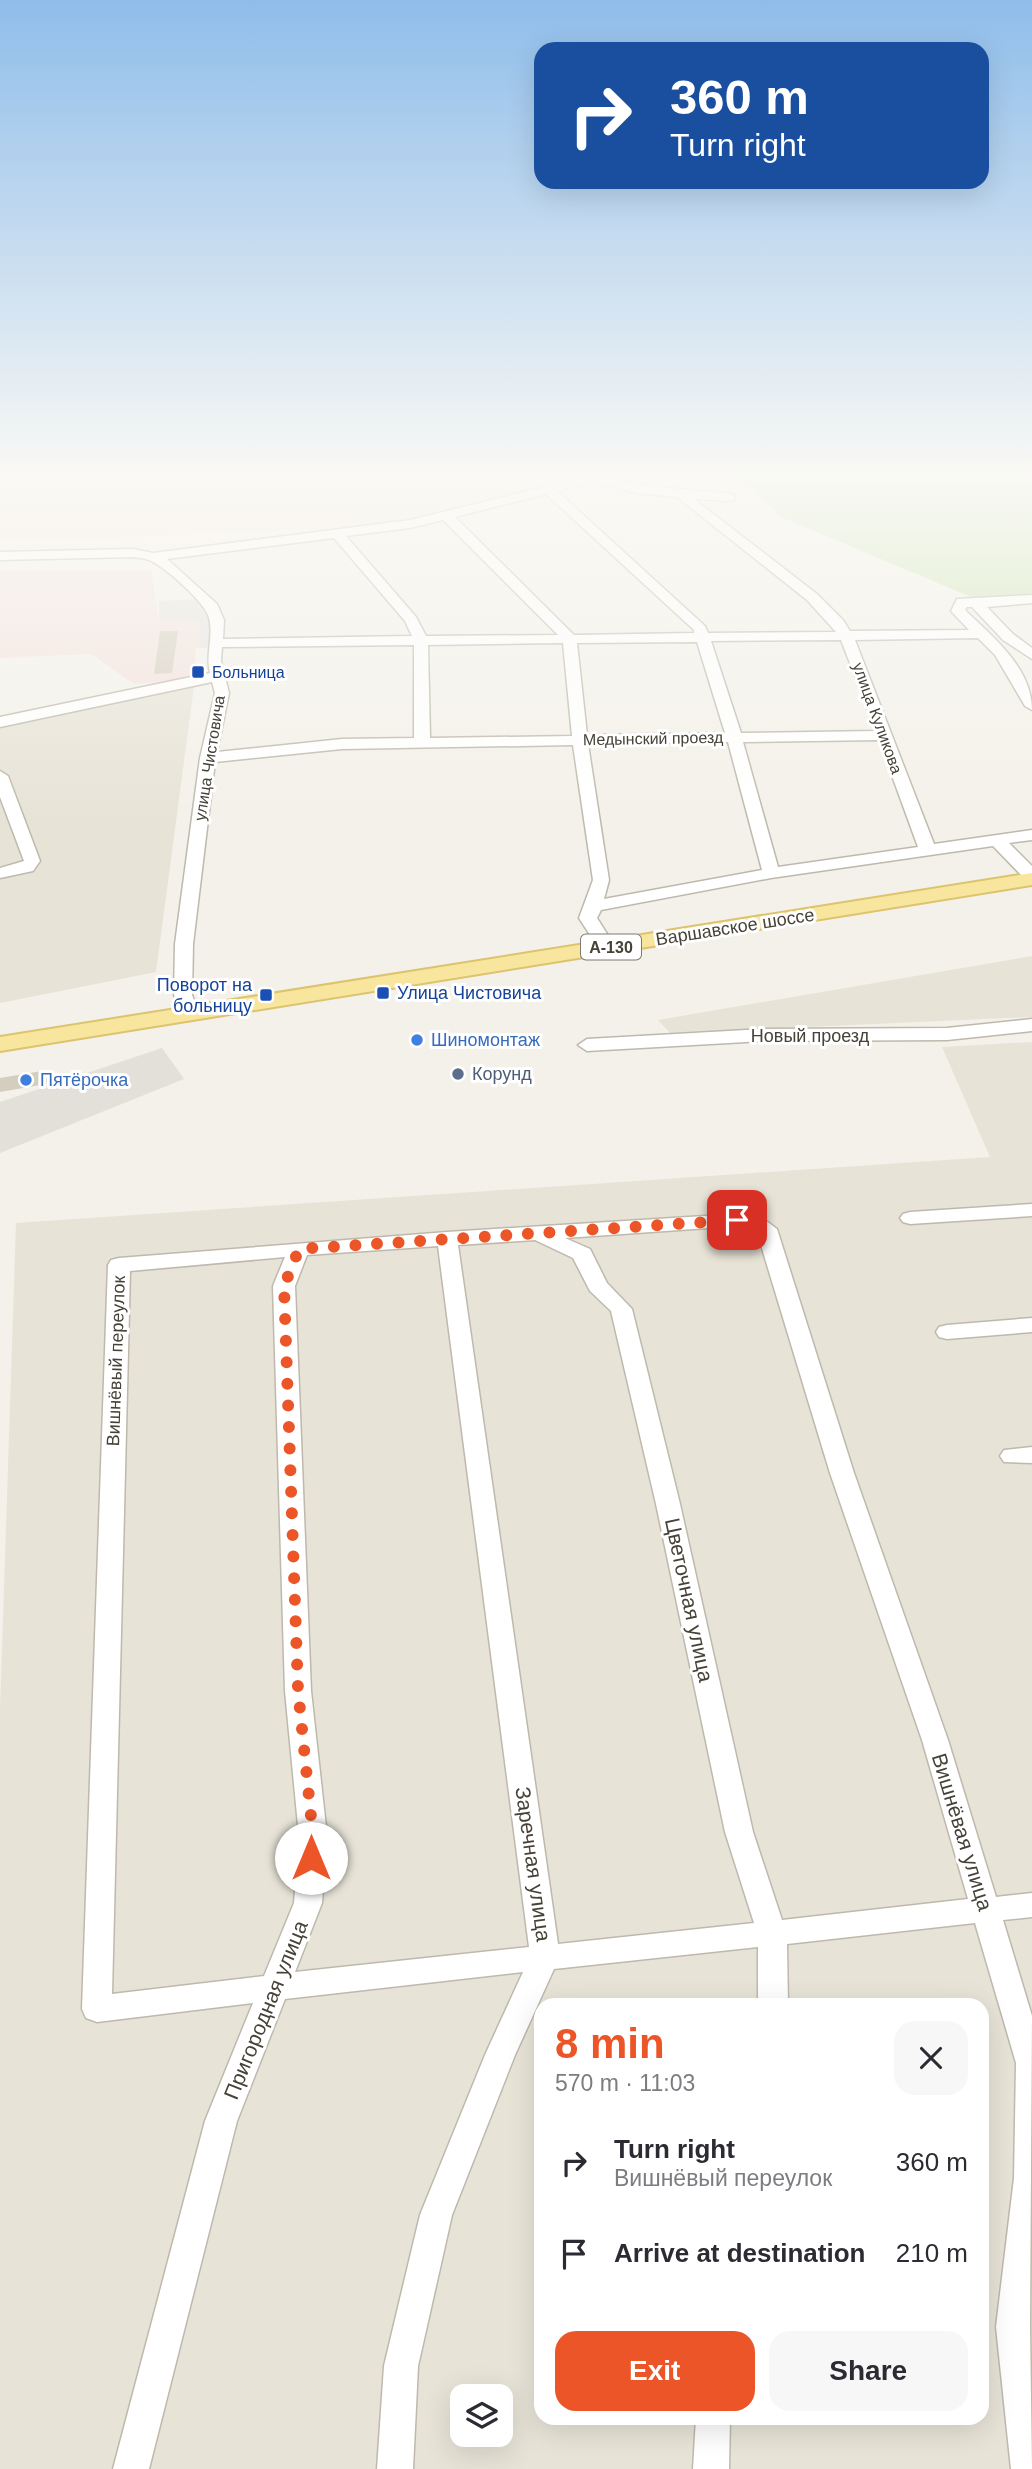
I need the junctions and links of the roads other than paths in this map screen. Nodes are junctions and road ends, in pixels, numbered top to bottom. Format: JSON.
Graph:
{"nodes":[{"id":1,"x":193,"y":589,"type":"edge"},
{"id":2,"x":385,"y":589,"type":"edge"},
{"id":3,"x":520,"y":589,"type":"edge"},
{"id":4,"x":658,"y":589,"type":"edge"},
{"id":5,"x":802,"y":589,"type":"edge"},
{"id":6,"x":1032,"y":599,"type":"edge"},
{"id":7,"x":969,"y":603,"type":"junction"},
{"id":8,"x":984,"y":634,"type":"junction"},
{"id":9,"x":845,"y":635,"type":"junction"},
{"id":10,"x":704,"y":637,"type":"junction"},
{"id":11,"x":570,"y":639,"type":"junction"},
{"id":12,"x":421,"y":640,"type":"junction"},
{"id":13,"x":216,"y":643,"type":"junction"},
{"id":14,"x":1001,"y":653,"type":"junction"},
{"id":15,"x":1030,"y":654,"type":"edge"},
{"id":16,"x":218,"y":676,"type":"junction"},
{"id":17,"x":1032,"y":706,"type":"edge"},
{"id":18,"x":0,"y":722,"type":"edge"},
{"id":19,"x":884,"y":735,"type":"junction"},
{"id":20,"x":734,"y":736,"type":"junction"},
{"id":21,"x":580,"y":739,"type":"junction"},
{"id":22,"x":422,"y":743,"type":"junction"},
{"id":23,"x":208,"y":758,"type":"junction"},
{"id":24,"x":0,"y":776,"type":"edge"},
{"id":25,"x":1032,"y":835,"type":"edge"},
{"id":26,"x":998,"y":841,"type":"junction"},
{"id":27,"x":928,"y":851,"type":"junction"},
{"id":28,"x":0,"y":873,"type":"edge"},
{"id":29,"x":771,"y":873,"type":"junction"},
{"id":30,"x":1032,"y":877,"type":"edge"},
{"id":31,"x":594,"y":906,"type":"junction"},
{"id":32,"x":607,"y":948,"type":"junction"},
{"id":33,"x":190,"y":1013,"type":"junction"},
{"id":34,"x":1032,"y":1025,"type":"edge"},
{"id":35,"x":1032,"y":1037,"type":"edge"},
{"id":36,"x":990,"y":1040,"type":"dead end"},
{"id":37,"x":0,"y":1044,"type":"edge"},
{"id":38,"x":587,"y":1045,"type":"dead end"},
{"id":39,"x":1032,"y":1210,"type":"edge"},
{"id":40,"x":910,"y":1218,"type":"dead end"},
{"id":41,"x":754,"y":1221,"type":"joint"},
{"id":42,"x":538,"y":1233,"type":"junction"},
{"id":43,"x":447,"y":1238,"type":"junction"},
{"id":44,"x":299,"y":1249,"type":"junction"},
{"id":45,"x":1032,"y":1325,"type":"edge"},
{"id":46,"x":947,"y":1332,"type":"dead end"},
{"id":47,"x":1032,"y":1905,"type":"edge"},
{"id":48,"x":985,"y":1909,"type":"junction"},
{"id":49,"x":772,"y":1934,"type":"junction"},
{"id":50,"x":545,"y":1957,"type":"junction"},
{"id":51,"x":276,"y":1987,"type":"junction"},
{"id":52,"x":773,"y":1998,"type":"edge"},
{"id":53,"x":713,"y":2425,"type":"edge"},
{"id":54,"x":131,"y":2469,"type":"edge"},
{"id":55,"x":395,"y":2469,"type":"edge"},
{"id":56,"x":711,"y":2469,"type":"edge"},
{"id":57,"x":1029,"y":2469,"type":"edge"}],
"edges":[{"from":1,"to":13,"type":"street","name":"улица Чистовича"},
{"from":2,"to":12,"type":"street"},
{"from":3,"to":11,"type":"street"},
{"from":4,"to":10,"type":"street"},
{"from":5,"to":9,"type":"street","name":"улица Куликова"},
{"from":6,"to":7,"type":"street"},
{"from":7,"to":8,"type":"street"},
{"from":7,"to":15,"type":"street"},
{"from":8,"to":9,"type":"street"},
{"from":8,"to":14,"type":"street"},
{"from":9,"to":10,"type":"street"},
{"from":9,"to":19,"type":"street","name":"улица Куликова"},
{"from":10,"to":11,"type":"street"},
{"from":10,"to":20,"type":"street"},
{"from":11,"to":12,"type":"street"},
{"from":11,"to":21,"type":"street"},
{"from":12,"to":13,"type":"street"},
{"from":12,"to":22,"type":"street"},
{"from":13,"to":16,"type":"street","name":"улица Чистовича"},
{"from":14,"to":15,"type":"street"},
{"from":14,"to":17,"type":"street"},
{"from":16,"to":18,"type":"street"},
{"from":16,"to":23,"type":"street","name":"улица Чистовича"},
{"from":19,"to":20,"type":"street","name":"Медынский проезд"},
{"from":19,"to":27,"type":"street","name":"улица Куликова"},
{"from":20,"to":21,"type":"street","name":"Медынский проезд"},
{"from":20,"to":29,"type":"street"},
{"from":21,"to":22,"type":"street","name":"Медынский проезд"},
{"from":21,"to":31,"type":"street"},
{"from":22,"to":23,"type":"street","name":"Медынский проезд"},
{"from":23,"to":33,"type":"street","name":"улица Чистовича"},
{"from":24,"to":28,"type":"street"},
{"from":25,"to":26,"type":"street"},
{"from":26,"to":27,"type":"street"},
{"from":26,"to":30,"type":"street"},
{"from":27,"to":29,"type":"street"},
{"from":29,"to":31,"type":"street"},
{"from":30,"to":32,"type":"main road","name":"Варшавское шоссе","number":"А-130"},
{"from":31,"to":32,"type":"street"},
{"from":32,"to":33,"type":"main road","name":"Варшавское шоссе","number":"А-130"},
{"from":33,"to":37,"type":"main road","number":"А-130"},
{"from":34,"to":38,"type":"street","name":"Новый проезд"},
{"from":35,"to":36,"type":"street"},
{"from":39,"to":40,"type":"street"},
{"from":41,"to":42,"type":"street","name":"Вишнёвый переулок"},
{"from":41,"to":48,"type":"street","name":"Вишнёвая улица"},
{"from":42,"to":43,"type":"street","name":"Вишнёвый переулок"},
{"from":42,"to":49,"type":"street","name":"Цветочная улица"},
{"from":43,"to":44,"type":"street","name":"Вишнёвый переулок"},
{"from":43,"to":50,"type":"street","name":"Заречная улица"},
{"from":44,"to":51,"type":"street","name":"Пригородная улица"},
{"from":44,"to":51,"type":"street","name":"Вишнёвый переулок"},
{"from":45,"to":46,"type":"street"},
{"from":47,"to":48,"type":"street"},
{"from":48,"to":49,"type":"street"},
{"from":48,"to":57,"type":"street","name":"Вишнёвая улица"},
{"from":49,"to":50,"type":"street"},
{"from":49,"to":52,"type":"street","name":"Цветочная улица"},
{"from":50,"to":51,"type":"street"},
{"from":50,"to":55,"type":"street","name":"Заречная улица"},
{"from":51,"to":54,"type":"street","name":"Пригородная улица"},
{"from":53,"to":56,"type":"street"}]}
